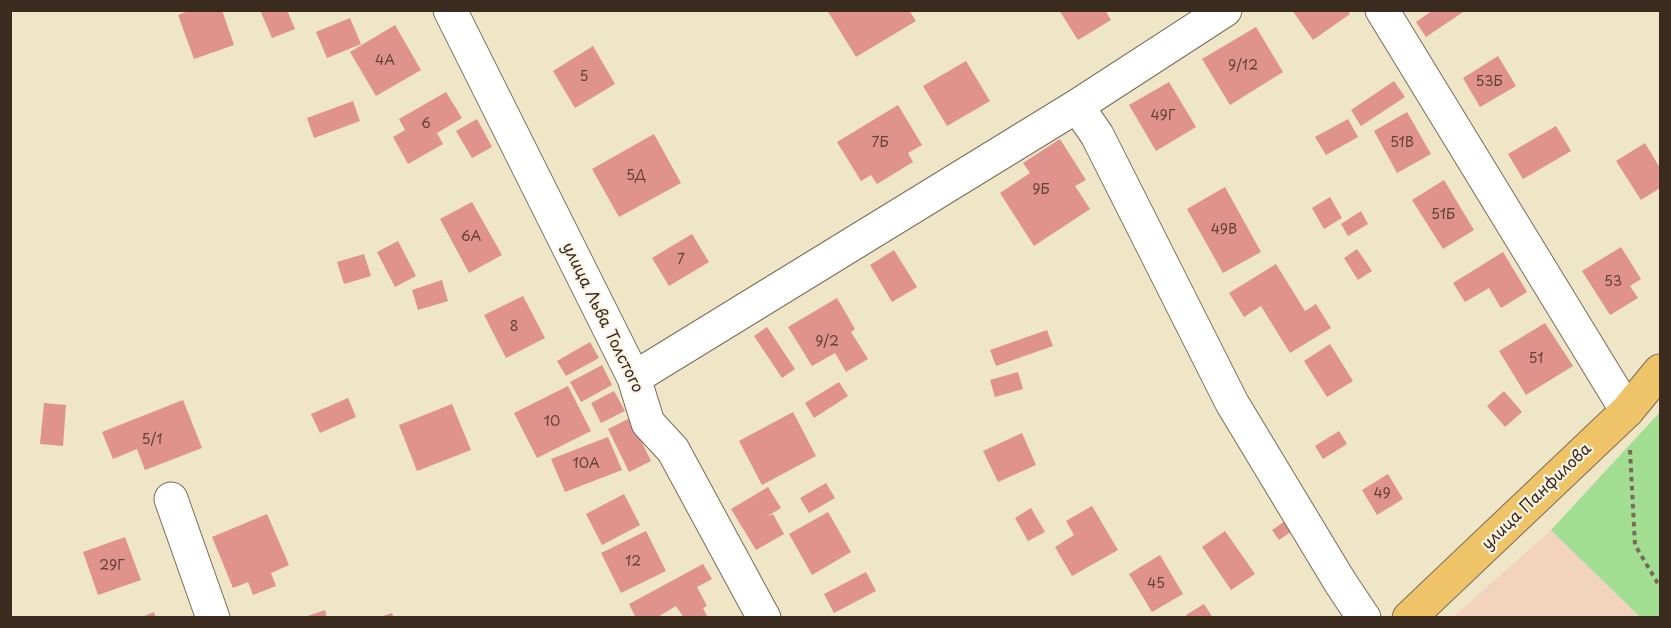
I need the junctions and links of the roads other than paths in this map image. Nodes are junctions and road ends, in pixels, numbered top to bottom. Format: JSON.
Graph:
{"nodes":[{"id":1,"x":450,"y":10,"type":"edge"},
{"id":2,"x":1225,"y":10,"type":"edge"},
{"id":3,"x":1382,"y":10,"type":"edge"},
{"id":4,"x":1077,"y":106,"type":"junction"},
{"id":5,"x":1660,"y":371,"type":"edge"},
{"id":6,"x":634,"y":378,"type":"junction"},
{"id":7,"x":1627,"y":411,"type":"junction"},
{"id":8,"x":171,"y":499,"type":"dead end"},
{"id":9,"x":213,"y":618,"type":"edge"},
{"id":10,"x":764,"y":618,"type":"edge"},
{"id":11,"x":1364,"y":618,"type":"edge"},
{"id":12,"x":1409,"y":618,"type":"edge"}],
"edges":[{"from":1,"to":6,"type":"street","name":"улица Льва Толстого"},
{"from":2,"to":4,"type":"street"},
{"from":3,"to":7,"type":"street"},
{"from":4,"to":6,"type":"street"},
{"from":4,"to":11,"type":"street"},
{"from":5,"to":7,"type":"main road","name":"улица Панфилова"},
{"from":6,"to":10,"type":"street","name":"улица Льва Толстого"},
{"from":7,"to":12,"type":"main road","name":"улица Панфилова"},
{"from":8,"to":9,"type":"street"}]}
